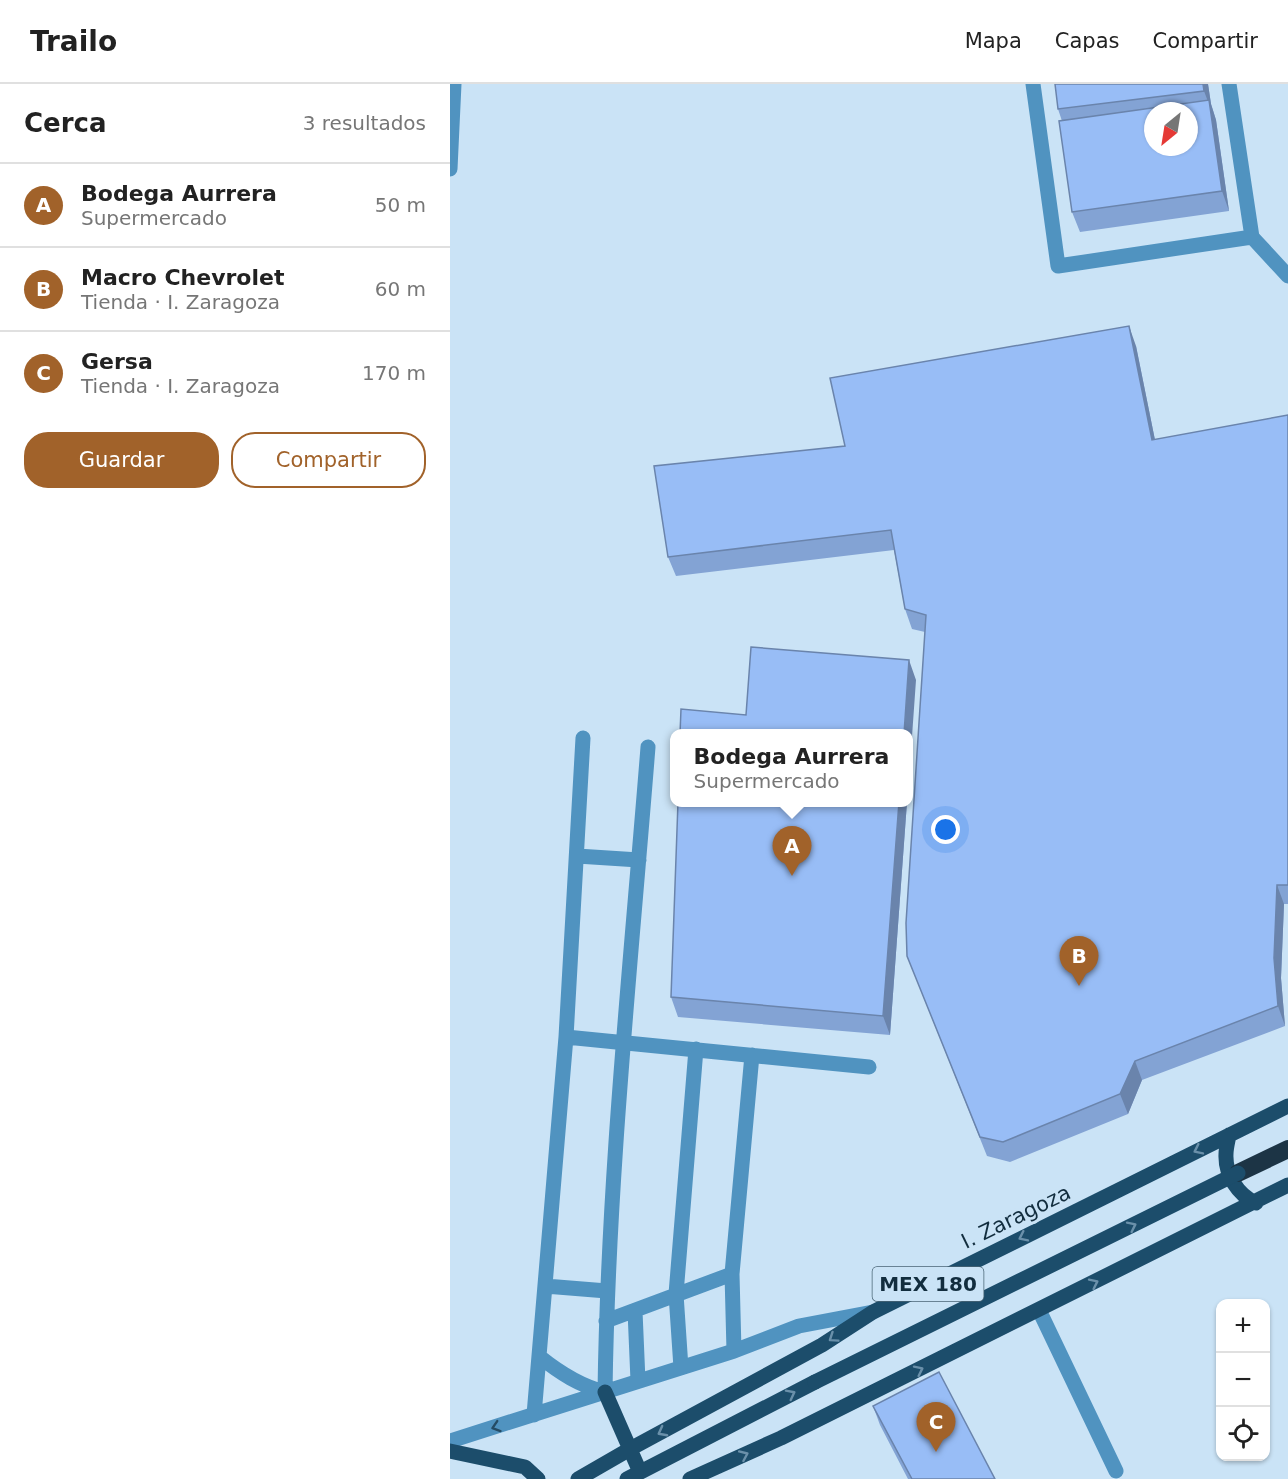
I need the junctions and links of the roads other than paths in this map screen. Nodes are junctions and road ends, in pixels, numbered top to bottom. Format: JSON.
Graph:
{"nodes":[{"id":1,"x":454,"y":84,"type":"edge"},
{"id":2,"x":1033,"y":84,"type":"edge"},
{"id":3,"x":1229,"y":84,"type":"edge"},
{"id":4,"x":450,"y":169,"type":"edge"},
{"id":5,"x":1252,"y":237,"type":"junction"},
{"id":6,"x":1288,"y":276,"type":"edge"},
{"id":7,"x":583,"y":738,"type":"dead end"},
{"id":8,"x":648,"y":747,"type":"dead end"},
{"id":9,"x":577,"y":856,"type":"junction"},
{"id":10,"x":639,"y":860,"type":"junction"},
{"id":11,"x":566,"y":1037,"type":"junction"},
{"id":12,"x":624,"y":1042,"type":"junction"},
{"id":13,"x":696,"y":1049,"type":"junction"},
{"id":14,"x":752,"y":1055,"type":"junction"},
{"id":15,"x":869,"y":1067,"type":"dead end"},
{"id":16,"x":1288,"y":1106,"type":"edge"},
{"id":17,"x":1229,"y":1135,"type":"junction"},
{"id":18,"x":1288,"y":1149,"type":"edge"},
{"id":19,"x":1238,"y":1173,"type":"joint"},
{"id":20,"x":1288,"y":1185,"type":"edge"},
{"id":21,"x":1256,"y":1203,"type":"junction"},
{"id":22,"x":732,"y":1274,"type":"junction"},
{"id":23,"x":545,"y":1286,"type":"junction"},
{"id":24,"x":607,"y":1291,"type":"junction"},
{"id":25,"x":676,"y":1294,"type":"junction"},
{"id":26,"x":1039,"y":1310,"type":"junction"},
{"id":27,"x":635,"y":1311,"type":"junction"},
{"id":28,"x":873,"y":1312,"type":"junction"},
{"id":29,"x":606,"y":1321,"type":"junction"},
{"id":30,"x":734,"y":1351,"type":"junction"},
{"id":31,"x":540,"y":1357,"type":"junction"},
{"id":32,"x":681,"y":1368,"type":"junction"},
{"id":33,"x":638,"y":1382,"type":"junction"},
{"id":34,"x":605,"y":1392,"type":"junction"},
{"id":35,"x":534,"y":1415,"type":"junction"},
{"id":36,"x":450,"y":1441,"type":"edge"},
{"id":37,"x":630,"y":1449,"type":"junction"},
{"id":38,"x":450,"y":1451,"type":"edge"},
{"id":39,"x":1116,"y":1471,"type":"dead end"},
{"id":40,"x":633,"y":1476,"type":"edge"},
{"id":41,"x":538,"y":1479,"type":"edge"},
{"id":42,"x":578,"y":1479,"type":"edge"},
{"id":43,"x":690,"y":1479,"type":"edge"}],
"edges":[{"from":1,"to":4,"type":"street"},
{"from":2,"to":5,"type":"street"},
{"from":3,"to":5,"type":"street"},
{"from":5,"to":6,"type":"street"},
{"from":7,"to":9,"type":"street"},
{"from":8,"to":10,"type":"street"},
{"from":9,"to":10,"type":"street"},
{"from":9,"to":11,"type":"street"},
{"from":10,"to":12,"type":"street"},
{"from":11,"to":12,"type":"street"},
{"from":11,"to":23,"type":"street"},
{"from":12,"to":13,"type":"street"},
{"from":12,"to":24,"type":"street"},
{"from":13,"to":14,"type":"street"},
{"from":13,"to":25,"type":"street"},
{"from":14,"to":15,"type":"street"},
{"from":14,"to":22,"type":"street"},
{"from":16,"to":17,"type":"main road","name":"I. Zaragoza","number":"MEX 180"},
{"from":17,"to":21,"type":"main road"},
{"from":17,"to":28,"type":"main road","name":"I. Zaragoza","number":"MEX 180","one_way":true},
{"from":18,"to":19,"type":"highway"},
{"from":40,"to":19,"type":"main road","one_way":true,"bridge":true},
{"from":20,"to":21,"type":"main road"},
{"from":26,"to":21,"type":"main road","one_way":true},
{"from":22,"to":25,"type":"street"},
{"from":22,"to":30,"type":"street"},
{"from":23,"to":24,"type":"street"},
{"from":23,"to":31,"type":"street"},
{"from":24,"to":29,"type":"street"},
{"from":25,"to":27,"type":"street"},
{"from":25,"to":32,"type":"street"},
{"from":26,"to":39,"type":"street"},
{"from":43,"to":26,"type":"main road","one_way":true},
{"from":27,"to":29,"type":"street"},
{"from":27,"to":33,"type":"street"},
{"from":28,"to":30,"type":"street"},
{"from":28,"to":37,"type":"main road","name":"I. Zaragoza","number":"MEX 180","one_way":true},
{"from":29,"to":34,"type":"street"},
{"from":30,"to":32,"type":"street"},
{"from":31,"to":34,"type":"street"},
{"from":31,"to":35,"type":"street"},
{"from":32,"to":33,"type":"street"},
{"from":33,"to":34,"type":"street"},
{"from":34,"to":35,"type":"street"},
{"from":34,"to":37,"type":"main road"},
{"from":35,"to":36,"type":"street","one_way":true},
{"from":37,"to":40,"type":"main road"},
{"from":37,"to":42,"type":"main road","name":"I. Zaragoza","number":"MEX 180"},
{"from":38,"to":41,"type":"main road"}]}
